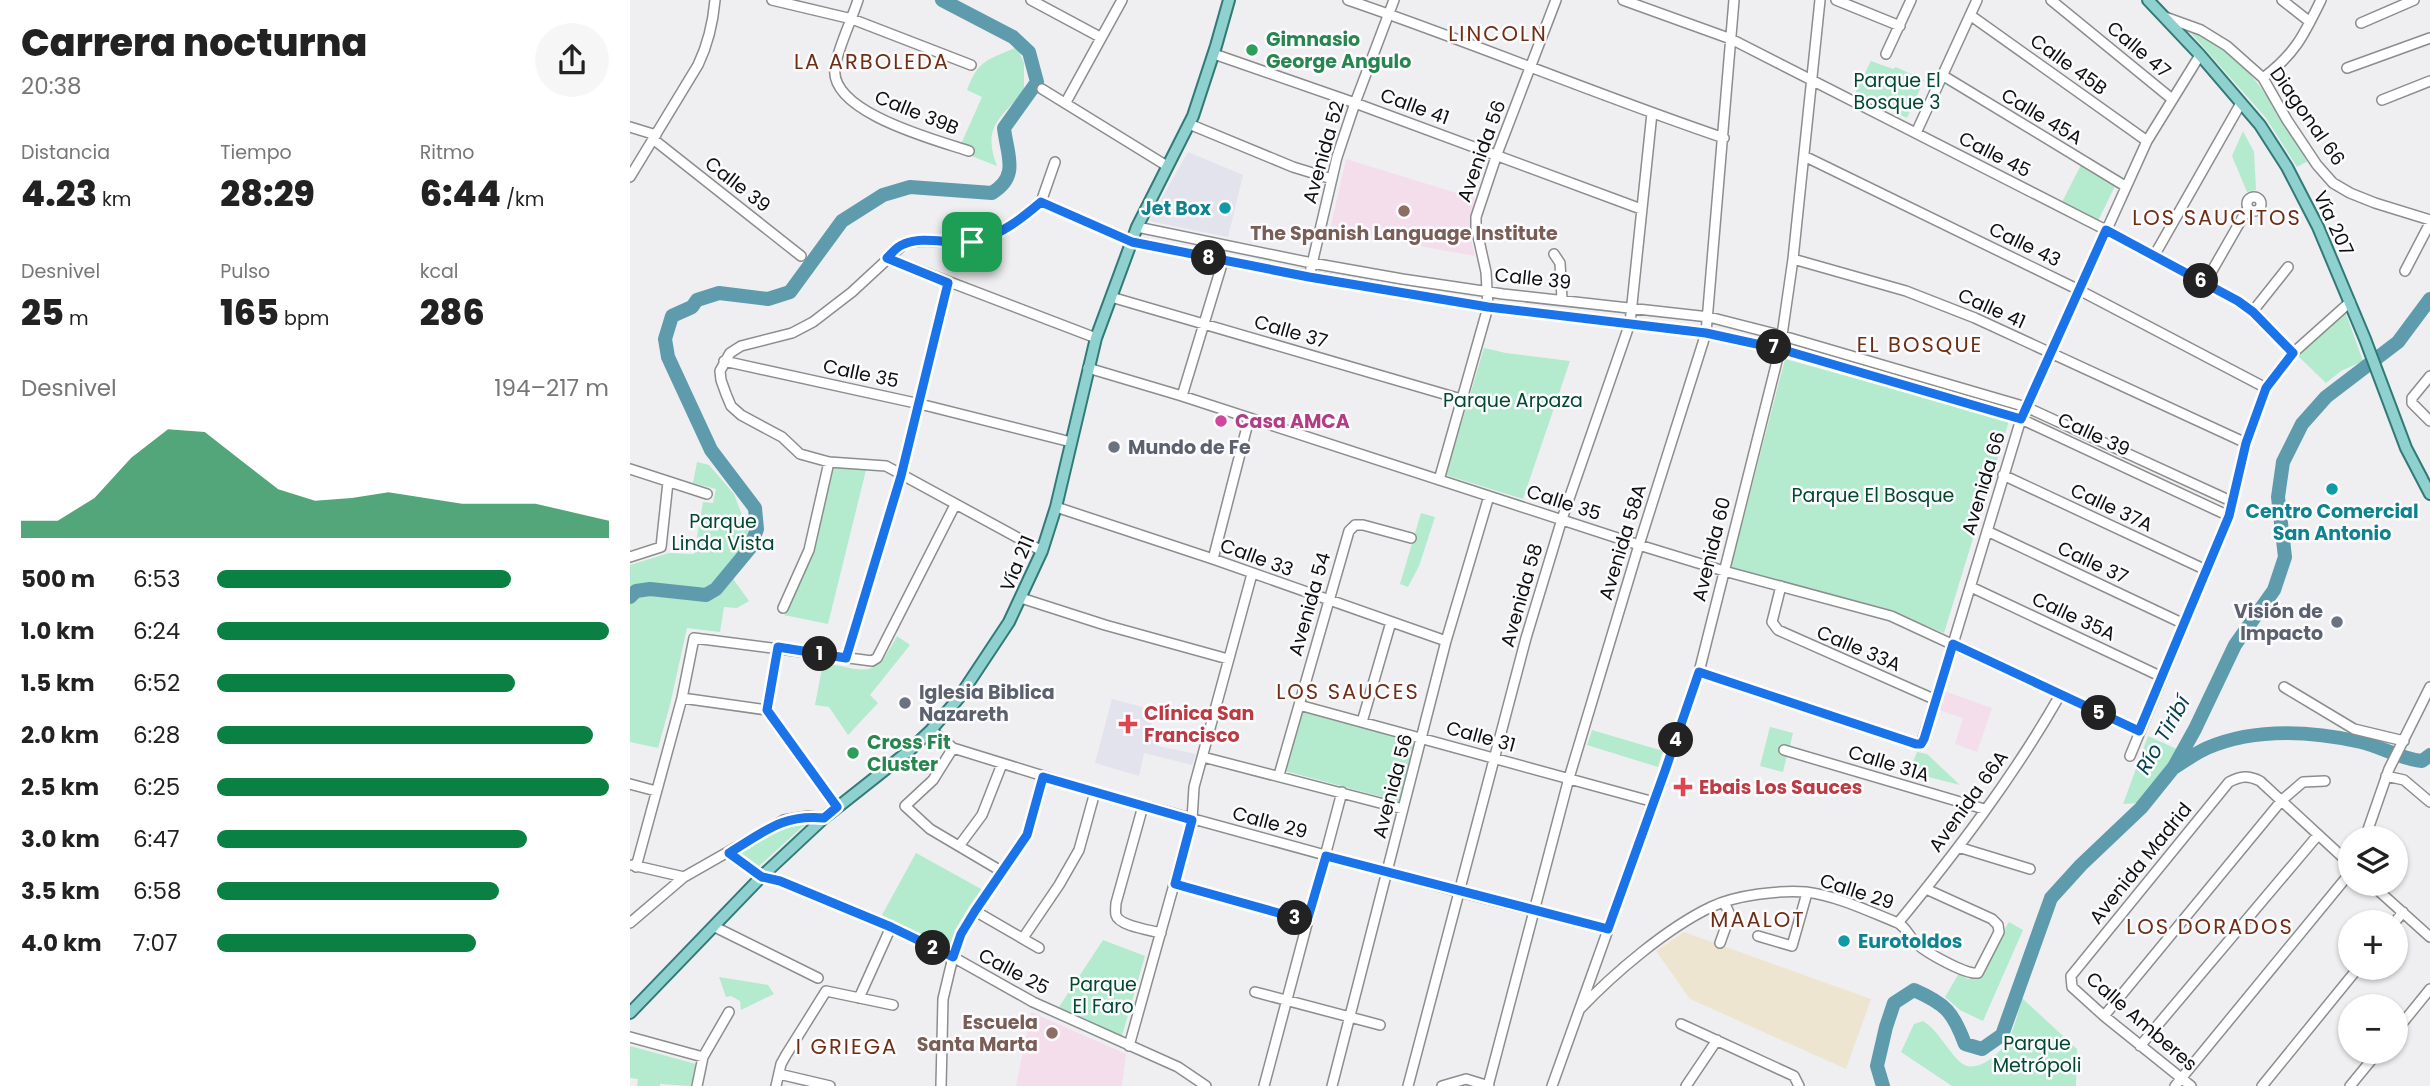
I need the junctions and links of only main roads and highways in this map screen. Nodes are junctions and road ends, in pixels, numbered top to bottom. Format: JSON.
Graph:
{"nodes":[{"id":1,"x":1228,"y":0,"type":"edge"},
{"id":2,"x":2148,"y":0,"type":"edge"},
{"id":3,"x":2430,"y":494,"type":"edge"},
{"id":4,"x":630,"y":1013,"type":"edge"}],
"edges":[{"from":1,"to":4,"type":"main road","name":"Vía 211"},
{"from":2,"to":3,"type":"main road","name":"Vía 207"}]}
